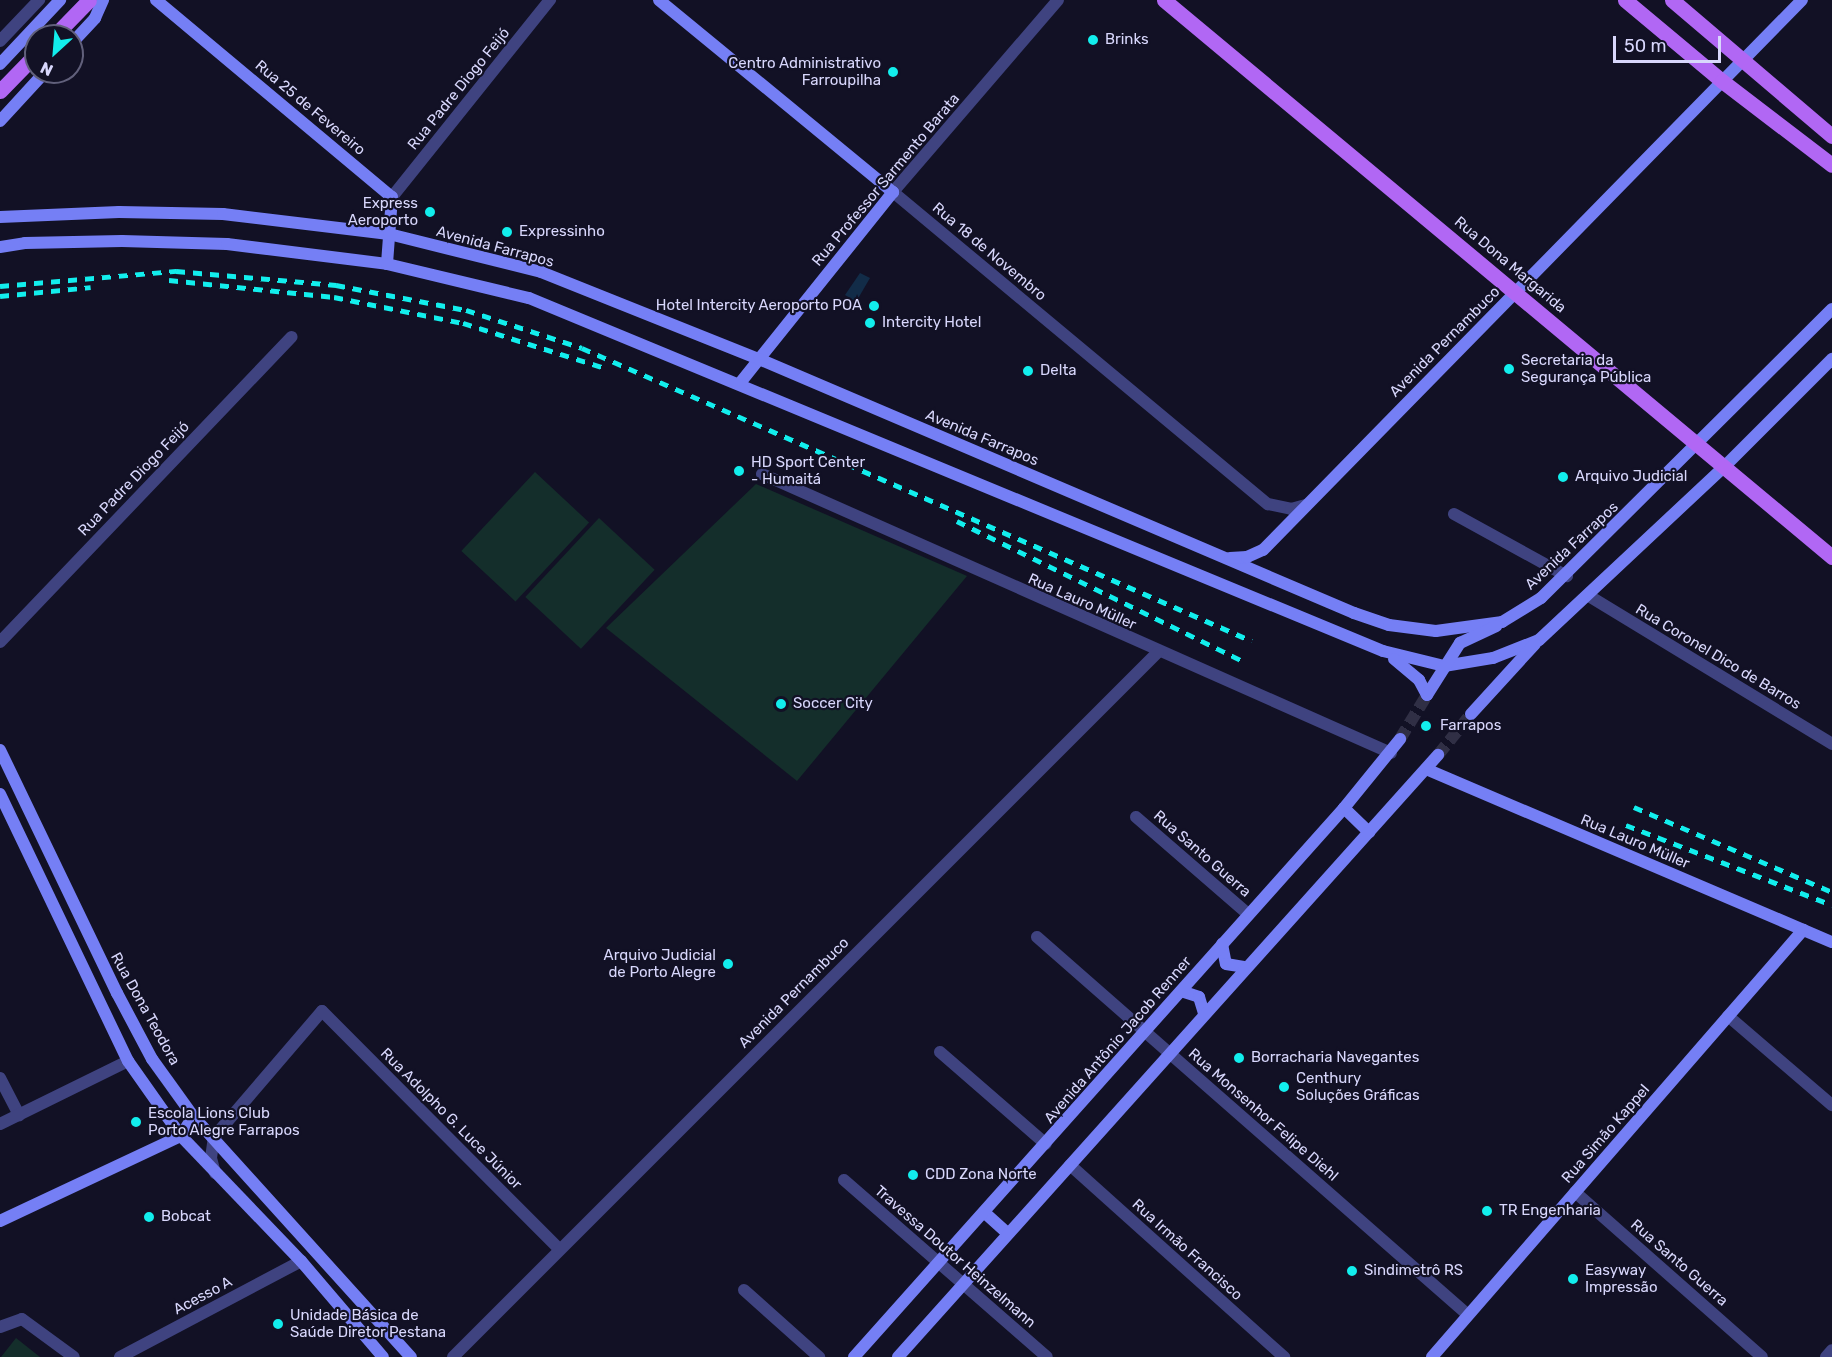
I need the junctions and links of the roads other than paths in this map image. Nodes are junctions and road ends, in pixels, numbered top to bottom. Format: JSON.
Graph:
{"nodes":[{"id":1,"x":39,"y":0,"type":"edge"},
{"id":2,"x":60,"y":0,"type":"edge"},
{"id":3,"x":89,"y":0,"type":"edge"},
{"id":4,"x":103,"y":0,"type":"edge"},
{"id":5,"x":156,"y":0,"type":"edge"},
{"id":6,"x":550,"y":0,"type":"edge"},
{"id":7,"x":659,"y":0,"type":"edge"},
{"id":8,"x":1058,"y":0,"type":"edge"},
{"id":9,"x":1164,"y":0,"type":"edge"},
{"id":10,"x":1625,"y":0,"type":"edge"},
{"id":11,"x":1672,"y":0,"type":"edge"},
{"id":12,"x":1802,"y":0,"type":"edge"},
{"id":13,"x":66,"y":24,"type":"edge"},
{"id":14,"x":84,"y":30,"type":"edge"},
{"id":15,"x":0,"y":41,"type":"edge"},
{"id":16,"x":1743,"y":59,"type":"junction"},
{"id":17,"x":0,"y":64,"type":"edge"},
{"id":18,"x":24,"y":66,"type":"edge"},
{"id":19,"x":1722,"y":81,"type":"junction"},
{"id":20,"x":34,"y":84,"type":"edge"},
{"id":21,"x":0,"y":91,"type":"edge"},
{"id":22,"x":0,"y":121,"type":"edge"},
{"id":23,"x":1832,"y":136,"type":"edge"},
{"id":24,"x":1832,"y":165,"type":"edge"},
{"id":25,"x":892,"y":192,"type":"junction"},
{"id":26,"x":392,"y":197,"type":"junction"},
{"id":27,"x":0,"y":217,"type":"edge"},
{"id":28,"x":389,"y":234,"type":"junction"},
{"id":29,"x":0,"y":247,"type":"edge"},
{"id":30,"x":387,"y":264,"type":"junction"},
{"id":31,"x":1515,"y":292,"type":"junction"},
{"id":32,"x":1832,"y":309,"type":"edge"},
{"id":33,"x":291,"y":337,"type":"dead end"},
{"id":34,"x":759,"y":359,"type":"junction"},
{"id":35,"x":1832,"y":359,"type":"edge"},
{"id":36,"x":741,"y":382,"type":"junction"},
{"id":37,"x":1698,"y":444,"type":"junction"},
{"id":38,"x":1724,"y":467,"type":"junction"},
{"id":39,"x":762,"y":474,"type":"dead end"},
{"id":40,"x":1306,"y":505,"type":"junction"},
{"id":41,"x":1454,"y":514,"type":"dead end"},
{"id":42,"x":1832,"y":557,"type":"edge"},
{"id":43,"x":1226,"y":558,"type":"junction"},
{"id":44,"x":1567,"y":576,"type":"junction"},
{"id":45,"x":1589,"y":596,"type":"junction"},
{"id":46,"x":1502,"y":622,"type":"junction"},
{"id":47,"x":1539,"y":640,"type":"junction"},
{"id":48,"x":0,"y":642,"type":"edge"},
{"id":49,"x":1383,"y":651,"type":"junction"},
{"id":50,"x":1158,"y":652,"type":"junction"},
{"id":51,"x":1443,"y":666,"type":"junction"},
{"id":52,"x":1471,"y":714,"type":"tunnel mouth"},
{"id":53,"x":1400,"y":739,"type":"tunnel mouth"},
{"id":54,"x":1832,"y":744,"type":"edge"},
{"id":55,"x":0,"y":750,"type":"edge"},
{"id":56,"x":1391,"y":753,"type":"junction"},
{"id":57,"x":1438,"y":755,"type":"tunnel mouth"},
{"id":58,"x":1426,"y":769,"type":"junction"},
{"id":59,"x":0,"y":794,"type":"edge"},
{"id":60,"x":3,"y":803,"type":"edge"},
{"id":61,"x":1344,"y":808,"type":"junction"},
{"id":62,"x":1136,"y":817,"type":"dead end"},
{"id":63,"x":1369,"y":832,"type":"junction"},
{"id":64,"x":1248,"y":914,"type":"junction"},
{"id":65,"x":1803,"y":930,"type":"junction"},
{"id":66,"x":1037,"y":937,"type":"dead end"},
{"id":67,"x":1832,"y":942,"type":"edge"},
{"id":68,"x":1222,"y":944,"type":"junction"},
{"id":69,"x":1244,"y":967,"type":"junction"},
{"id":70,"x":1181,"y":991,"type":"junction"},
{"id":71,"x":1204,"y":1013,"type":"junction"},
{"id":72,"x":1728,"y":1016,"type":"junction"},
{"id":73,"x":1145,"y":1032,"type":"junction"},
{"id":74,"x":940,"y":1052,"type":"dead end"},
{"id":75,"x":1169,"y":1052,"type":"junction"},
{"id":76,"x":128,"y":1062,"type":"junction"},
{"id":77,"x":0,"y":1078,"type":"edge"},
{"id":78,"x":1832,"y":1105,"type":"edge"},
{"id":79,"x":19,"y":1115,"type":"junction"},
{"id":80,"x":193,"y":1116,"type":"junction"},
{"id":81,"x":0,"y":1124,"type":"edge"},
{"id":82,"x":181,"y":1136,"type":"junction"},
{"id":83,"x":214,"y":1137,"type":"junction"},
{"id":84,"x":1046,"y":1144,"type":"junction"},
{"id":85,"x":1070,"y":1165,"type":"junction"},
{"id":86,"x":215,"y":1173,"type":"junction"},
{"id":87,"x":844,"y":1180,"type":"dead end"},
{"id":88,"x":1575,"y":1192,"type":"junction"},
{"id":89,"x":985,"y":1213,"type":"junction"},
{"id":90,"x":0,"y":1221,"type":"edge"},
{"id":91,"x":1008,"y":1233,"type":"junction"},
{"id":92,"x":559,"y":1249,"type":"junction"},
{"id":93,"x":301,"y":1261,"type":"junction"},
{"id":94,"x":940,"y":1263,"type":"junction"},
{"id":95,"x":963,"y":1284,"type":"junction"},
{"id":96,"x":744,"y":1290,"type":"dead end"},
{"id":97,"x":1468,"y":1315,"type":"junction"},
{"id":98,"x":0,"y":1327,"type":"edge"},
{"id":99,"x":1832,"y":1350,"type":"edge"},
{"id":100,"x":74,"y":1357,"type":"edge"},
{"id":101,"x":120,"y":1357,"type":"edge"},
{"id":102,"x":383,"y":1357,"type":"edge"},
{"id":103,"x":411,"y":1357,"type":"edge"},
{"id":104,"x":453,"y":1357,"type":"edge"},
{"id":105,"x":819,"y":1357,"type":"edge"},
{"id":106,"x":854,"y":1357,"type":"edge"},
{"id":107,"x":898,"y":1357,"type":"edge"},
{"id":108,"x":1047,"y":1357,"type":"edge"},
{"id":109,"x":1284,"y":1357,"type":"edge"},
{"id":110,"x":1432,"y":1357,"type":"edge"},
{"id":111,"x":1762,"y":1357,"type":"edge"},
{"id":112,"x":1826,"y":1357,"type":"edge"}],
"edges":[{"from":1,"to":15,"type":"street"},
{"from":2,"to":17,"type":"main road"},
{"from":3,"to":13,"type":"main road"},
{"from":4,"to":14,"type":"main road"},
{"from":5,"to":26,"type":"main road","name":"Rua 25 de Fevereiro"},
{"from":6,"to":26,"type":"street","name":"Rua Padre Diogo Feijó"},
{"from":7,"to":25,"type":"main road","name":"Rua 18 de Novembro"},
{"from":8,"to":25,"type":"street","name":"Rua Professor Sarmento Barata"},
{"from":9,"to":31,"type":"main road","name":"Rua Dona Margarida"},
{"from":10,"to":19,"type":"main road"},
{"from":11,"to":16,"type":"main road"},
{"from":12,"to":16,"type":"main road","name":"Avenida Pernambuco"},
{"from":16,"to":19,"type":"main road","name":"Avenida Pernambuco"},
{"from":16,"to":23,"type":"main road"},
{"from":18,"to":21,"type":"main road"},
{"from":19,"to":24,"type":"main road"},
{"from":19,"to":31,"type":"main road","name":"Avenida Pernambuco"},
{"from":20,"to":22,"type":"main road"},
{"from":25,"to":34,"type":"main road","name":"Rua Professor Sarmento Barata"},
{"from":25,"to":40,"type":"street","name":"Rua 18 de Novembro"},
{"from":26,"to":28,"type":"main road"},
{"from":27,"to":28,"type":"main road","name":"Avenida Farrapos"},
{"from":28,"to":30,"type":"main road"},
{"from":28,"to":34,"type":"main road","name":"Avenida Farrapos"},
{"from":29,"to":30,"type":"main road"},
{"from":30,"to":36,"type":"main road"},
{"from":31,"to":37,"type":"main road","name":"Rua Dona Margarida"},
{"from":31,"to":40,"type":"main road","name":"Avenida Pernambuco"},
{"from":32,"to":37,"type":"main road","name":"Avenida Farrapos"},
{"from":33,"to":48,"type":"street","name":"Rua Padre Diogo Feijó"},
{"from":34,"to":36,"type":"main road","name":"Rua Professor Sarmento Barata"},
{"from":34,"to":43,"type":"main road","name":"Avenida Farrapos"},
{"from":35,"to":38,"type":"main road"},
{"from":36,"to":49,"type":"main road"},
{"from":37,"to":38,"type":"main road","name":"Rua Dona Margarida"},
{"from":37,"to":44,"type":"main road","name":"Avenida Farrapos"},
{"from":38,"to":42,"type":"main road","name":"Rua Dona Margarida"},
{"from":38,"to":45,"type":"main road"},
{"from":39,"to":50,"type":"street","name":"Rua Lauro Müller"},
{"from":40,"to":43,"type":"main road","name":"Avenida Pernambuco"},
{"from":41,"to":44,"type":"street"},
{"from":43,"to":46,"type":"main road","name":"Avenida Farrapos"},
{"from":44,"to":46,"type":"main road","name":"Avenida Farrapos"},
{"from":45,"to":47,"type":"main road"},
{"from":45,"to":54,"type":"street","name":"Rua Coronel Dico de Barros"},
{"from":46,"to":51,"type":"main road"},
{"from":47,"to":51,"type":"main road"},
{"from":47,"to":52,"type":"main road"},
{"from":49,"to":51,"type":"main road"},
{"from":49,"to":51,"type":"main road"},
{"from":50,"to":56,"type":"street","name":"Rua Lauro Müller"},
{"from":50,"to":92,"type":"street","name":"Avenida Pernambuco"},
{"from":53,"to":56,"type":"main road","name":"Avenida Antônio Jacob Renner"},
{"from":55,"to":80,"type":"main road","name":"Rua Dona Teodora"},
{"from":56,"to":61,"type":"main road","name":"Avenida Antônio Jacob Renner"},
{"from":57,"to":58,"type":"main road"},
{"from":58,"to":63,"type":"main road"},
{"from":58,"to":65,"type":"main road","name":"Rua Lauro Müller"},
{"from":59,"to":60,"type":"main road"},
{"from":60,"to":76,"type":"main road"},
{"from":61,"to":63,"type":"main road"},
{"from":61,"to":64,"type":"main road","name":"Avenida Antônio Jacob Renner"},
{"from":62,"to":64,"type":"street","name":"Rua Santo Guerra"},
{"from":63,"to":69,"type":"main road"},
{"from":64,"to":68,"type":"main road","name":"Avenida Antônio Jacob Renner"},
{"from":65,"to":67,"type":"main road","name":"Rua Lauro Müller"},
{"from":65,"to":72,"type":"main road","name":"Rua Simão Kappel"},
{"from":66,"to":73,"type":"street","name":"Rua Monsenhor Felipe Diehl"},
{"from":68,"to":69,"type":"main road"},
{"from":68,"to":70,"type":"main road","name":"Avenida Antônio Jacob Renner"},
{"from":69,"to":71,"type":"main road"},
{"from":70,"to":71,"type":"main road"},
{"from":70,"to":73,"type":"main road","name":"Avenida Antônio Jacob Renner"},
{"from":71,"to":75,"type":"main road"},
{"from":72,"to":78,"type":"street"},
{"from":72,"to":88,"type":"main road","name":"Rua Simão Kappel"},
{"from":73,"to":75,"type":"street","name":"Rua Monsenhor Felipe Diehl"},
{"from":73,"to":84,"type":"main road","name":"Avenida Antônio Jacob Renner"},
{"from":74,"to":84,"type":"street"},
{"from":75,"to":85,"type":"main road"},
{"from":75,"to":97,"type":"street","name":"Rua Monsenhor Felipe Diehl"},
{"from":76,"to":79,"type":"street"},
{"from":76,"to":82,"type":"main road"},
{"from":77,"to":79,"type":"street"},
{"from":79,"to":81,"type":"street"},
{"from":80,"to":82,"type":"main road"},
{"from":80,"to":83,"type":"main road","name":"Rua Dona Teodora"},
{"from":82,"to":86,"type":"main road"},
{"from":82,"to":90,"type":"main road"},
{"from":83,"to":86,"type":"street"},
{"from":83,"to":92,"type":"street","name":"Rua Adolpho G. Luce Júnior"},
{"from":83,"to":103,"type":"main road","name":"Rua Dona Teodora"},
{"from":84,"to":89,"type":"main road","name":"Avenida Antônio Jacob Renner"},
{"from":85,"to":91,"type":"main road"},
{"from":85,"to":109,"type":"street","name":"Rua Irmão Francisco"},
{"from":86,"to":93,"type":"main road"},
{"from":87,"to":94,"type":"street","name":"Travessa Doutor Heinzelmann"},
{"from":88,"to":97,"type":"main road","name":"Rua Simão Kappel"},
{"from":88,"to":111,"type":"street","name":"Rua Santo Guerra"},
{"from":89,"to":91,"type":"main road"},
{"from":89,"to":94,"type":"main road","name":"Avenida Antônio Jacob Renner"},
{"from":91,"to":95,"type":"main road"},
{"from":92,"to":104,"type":"street","name":"Avenida Pernambuco"},
{"from":93,"to":101,"type":"street","name":"Acesso A"},
{"from":93,"to":102,"type":"main road"},
{"from":94,"to":95,"type":"street","name":"Travessa Doutor Heinzelmann"},
{"from":94,"to":106,"type":"main road","name":"Avenida Antônio Jacob Renner"},
{"from":95,"to":107,"type":"main road"},
{"from":95,"to":108,"type":"street","name":"Travessa Doutor Heinzelmann"},
{"from":96,"to":105,"type":"street"},
{"from":97,"to":110,"type":"main road","name":"Rua Simão Kappel"},
{"from":98,"to":100,"type":"street"},
{"from":99,"to":112,"type":"street"}]}
